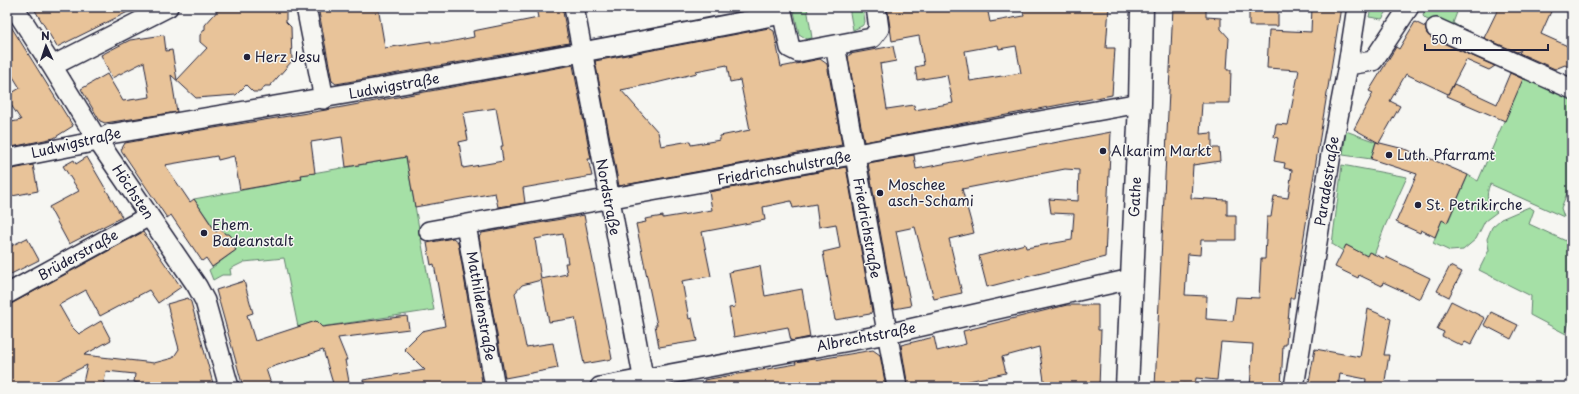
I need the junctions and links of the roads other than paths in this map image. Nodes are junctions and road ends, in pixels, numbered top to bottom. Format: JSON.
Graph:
{"nodes":[{"id":1,"x":14,"y":7,"type":"edge"},
{"id":2,"x":168,"y":7,"type":"edge"},
{"id":3,"x":306,"y":7,"type":"edge"},
{"id":4,"x":574,"y":7,"type":"edge"},
{"id":5,"x":876,"y":7,"type":"edge"},
{"id":6,"x":1142,"y":7,"type":"edge"},
{"id":7,"x":1357,"y":7,"type":"edge"},
{"id":8,"x":1409,"y":7,"type":"edge"},
{"id":9,"x":782,"y":10,"type":"edge"},
{"id":10,"x":1436,"y":28,"type":"dead end"},
{"id":11,"x":835,"y":45,"type":"junction"},
{"id":12,"x":582,"y":53,"type":"junction"},
{"id":13,"x":1348,"y":65,"type":"junction"},
{"id":14,"x":52,"y":66,"type":"junction"},
{"id":15,"x":1572,"y":89,"type":"edge"},
{"id":16,"x":324,"y":99,"type":"junction"},
{"id":17,"x":1140,"y":103,"type":"junction"},
{"id":18,"x":98,"y":141,"type":"junction"},
{"id":19,"x":854,"y":156,"type":"junction"},
{"id":20,"x":7,"y":159,"type":"edge"},
{"id":21,"x":608,"y":200,"type":"junction"},
{"id":22,"x":148,"y":216,"type":"junction"},
{"id":23,"x":466,"y":225,"type":"junction"},
{"id":24,"x":429,"y":231,"type":"dead end"},
{"id":25,"x":1131,"y":279,"type":"junction"},
{"id":26,"x":7,"y":294,"type":"edge"},
{"id":27,"x":887,"y":334,"type":"junction"},
{"id":28,"x":644,"y":383,"type":"edge"},
{"id":29,"x":229,"y":387,"type":"edge"},
{"id":30,"x":495,"y":387,"type":"edge"},
{"id":31,"x":600,"y":387,"type":"edge"},
{"id":32,"x":897,"y":387,"type":"edge"},
{"id":33,"x":1127,"y":387,"type":"edge"},
{"id":34,"x":1294,"y":387,"type":"edge"}],
"edges":[{"from":1,"to":14,"type":"street","name":"Höchsten"},
{"from":2,"to":14,"type":"street"},
{"from":3,"to":16,"type":"street"},
{"from":4,"to":12,"type":"street","name":"Nordstraße"},
{"from":5,"to":11,"type":"street"},
{"from":6,"to":17,"type":"main road","name":"Gathe"},
{"from":7,"to":13,"type":"street","name":"Paradestraße"},
{"from":8,"to":13,"type":"street"},
{"from":9,"to":11,"type":"street"},
{"from":9,"to":12,"type":"street","name":"Ludwigstraße"},
{"from":10,"to":15,"type":"street"},
{"from":11,"to":19,"type":"street","name":"Friedrichstraße"},
{"from":12,"to":16,"type":"street","name":"Ludwigstraße"},
{"from":12,"to":21,"type":"street","name":"Nordstraße"},
{"from":13,"to":34,"type":"street","name":"Paradestraße"},
{"from":14,"to":18,"type":"street","name":"Höchsten"},
{"from":16,"to":18,"type":"street","name":"Ludwigstraße"},
{"from":17,"to":19,"type":"street","name":"Friedrichschulstraße"},
{"from":17,"to":25,"type":"main road","name":"Gathe"},
{"from":18,"to":20,"type":"street","name":"Ludwigstraße"},
{"from":18,"to":22,"type":"street","name":"Höchsten"},
{"from":19,"to":21,"type":"street","name":"Friedrichschulstraße"},
{"from":19,"to":27,"type":"street","name":"Friedrichstraße"},
{"from":21,"to":23,"type":"street","name":"Friedrichschulstraße"},
{"from":21,"to":28,"type":"street","name":"Nordstraße"},
{"from":22,"to":26,"type":"street","name":"Brüderstraße"},
{"from":22,"to":29,"type":"street","name":"Höchsten"},
{"from":23,"to":24,"type":"street","name":"Friedrichschulstraße"},
{"from":23,"to":30,"type":"street","name":"Mathildenstraße"},
{"from":25,"to":27,"type":"street","name":"Albrechtstraße"},
{"from":25,"to":33,"type":"main road","name":"Gathe"},
{"from":27,"to":28,"type":"street","name":"Albrechtstraße"},
{"from":27,"to":32,"type":"street","name":"Friedrichstraße"},
{"from":28,"to":31,"type":"street","name":"Albrechtstraße"}]}
